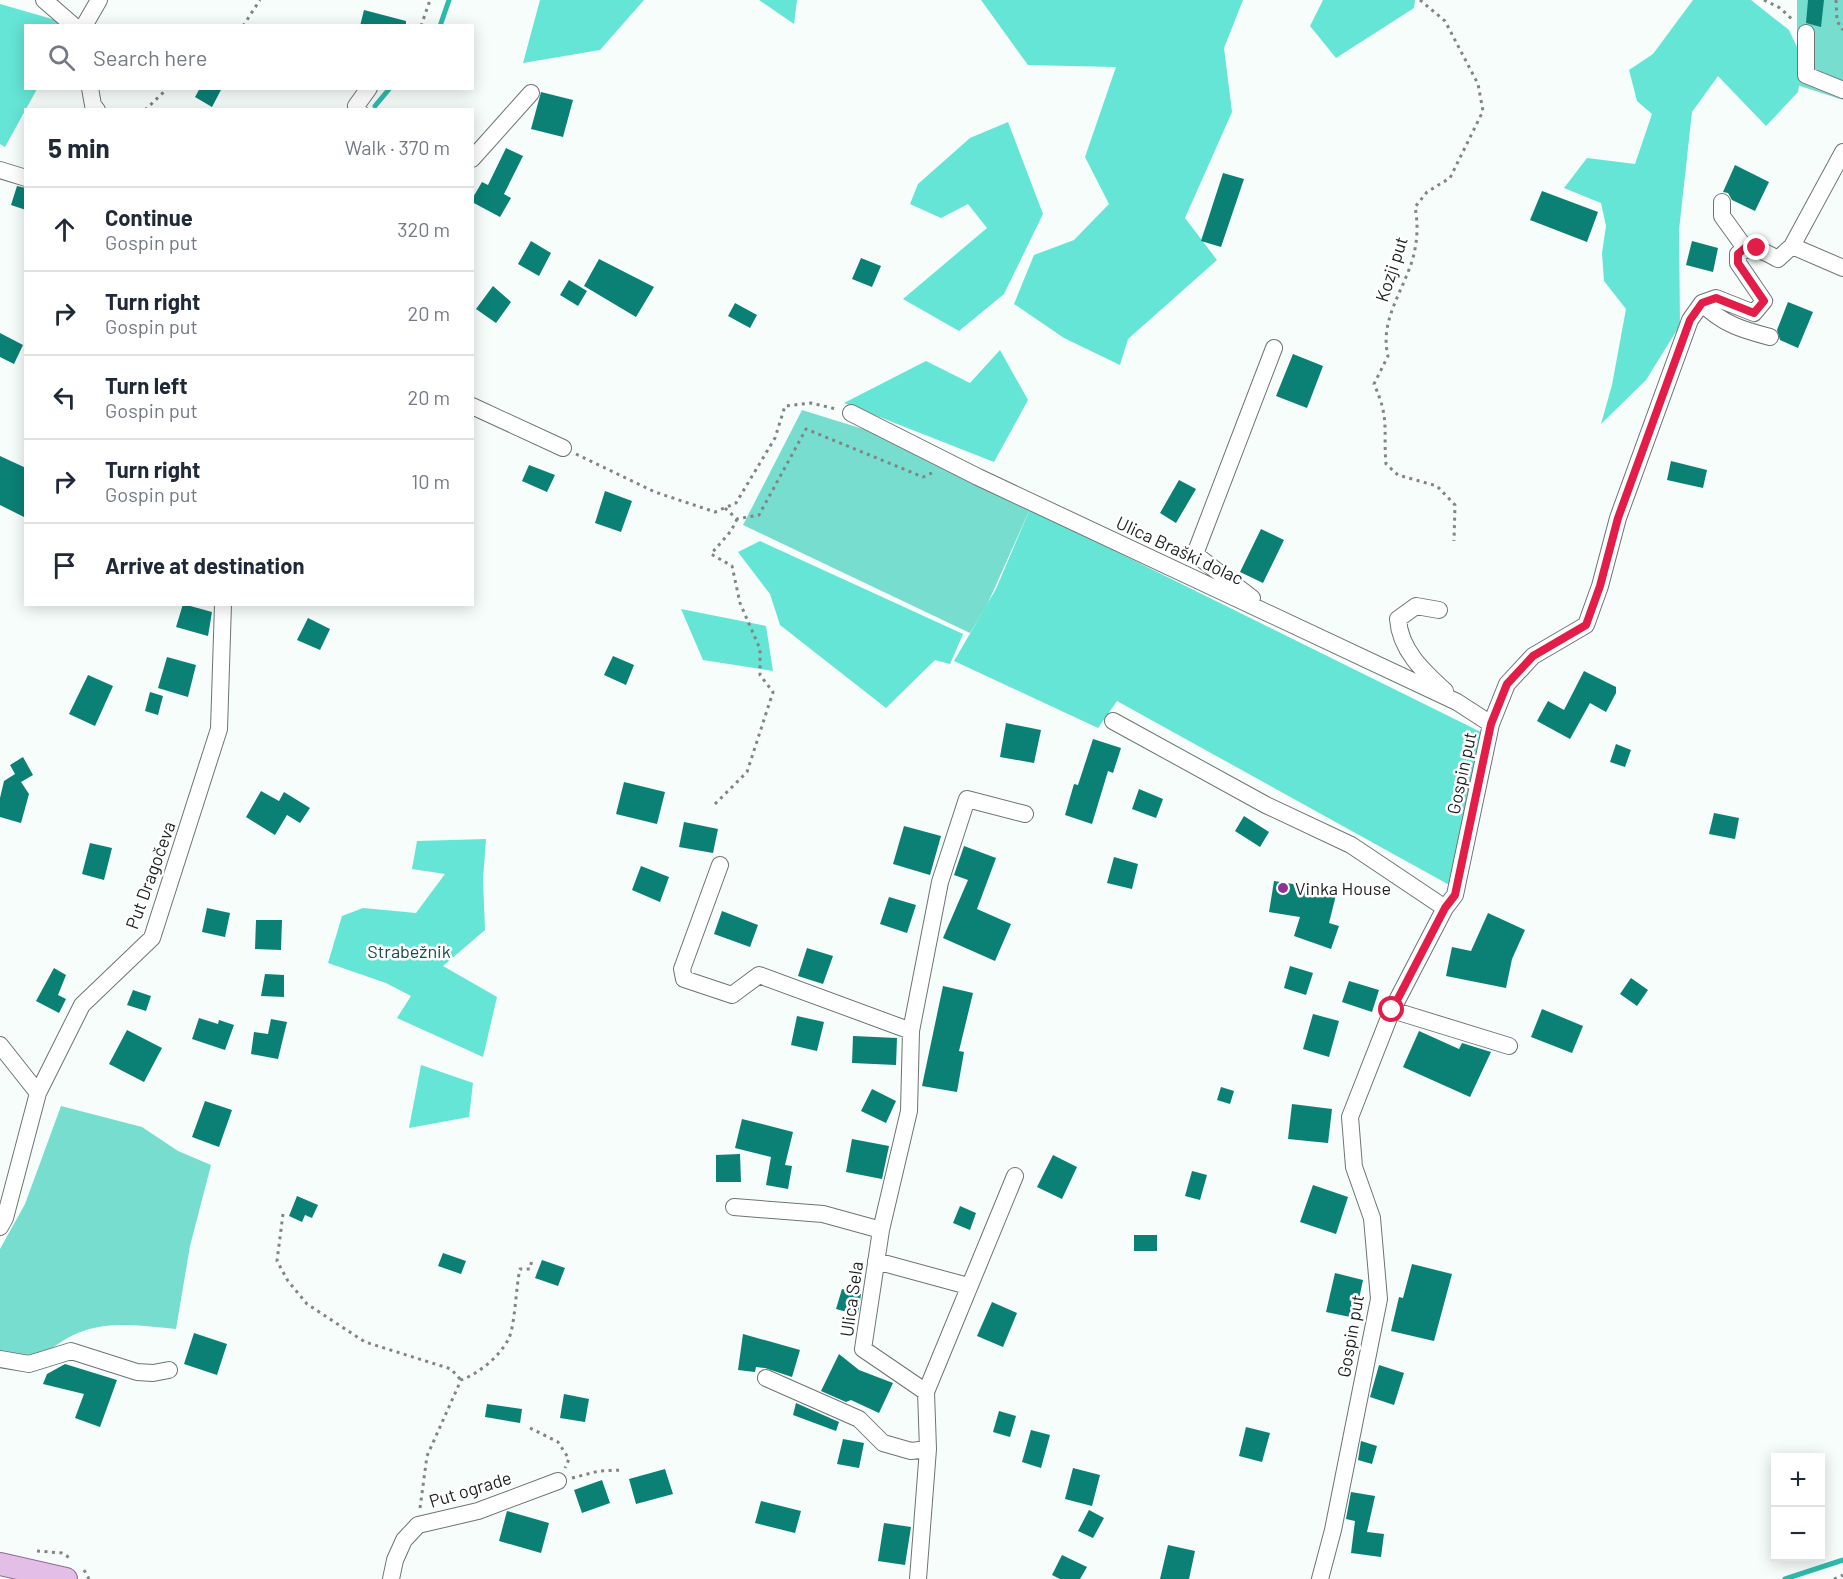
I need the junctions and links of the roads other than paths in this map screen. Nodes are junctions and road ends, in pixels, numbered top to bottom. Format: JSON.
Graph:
{"nodes":[{"id":1,"x":44,"y":0,"type":"edge"},
{"id":2,"x":99,"y":0,"type":"edge"},
{"id":3,"x":72,"y":24,"type":"edge"},
{"id":4,"x":85,"y":24,"type":"edge"},
{"id":5,"x":1806,"y":33,"type":"road end"},
{"id":6,"x":90,"y":90,"type":"edge"},
{"id":7,"x":368,"y":90,"type":"edge"},
{"id":8,"x":1843,"y":90,"type":"edge"},
{"id":9,"x":531,"y":93,"type":"dead end"},
{"id":10,"x":95,"y":108,"type":"edge"},
{"id":11,"x":358,"y":108,"type":"edge"},
{"id":12,"x":1843,"y":152,"type":"edge"},
{"id":13,"x":474,"y":157,"type":"edge"},
{"id":14,"x":0,"y":170,"type":"edge"},
{"id":15,"x":24,"y":177,"type":"edge"},
{"id":16,"x":1722,"y":202,"type":"dead end"},
{"id":17,"x":1792,"y":246,"type":"junction"},
{"id":18,"x":1745,"y":248,"type":"junction"},
{"id":19,"x":1843,"y":268,"type":"edge"},
{"id":20,"x":1702,"y":303,"type":"junction"},
{"id":21,"x":1770,"y":337,"type":"dead end"},
{"id":22,"x":1274,"y":348,"type":"dead end"},
{"id":23,"x":474,"y":407,"type":"edge"},
{"id":24,"x":851,"y":413,"type":"road end"},
{"id":25,"x":563,"y":448,"type":"road end"},
{"id":26,"x":223,"y":606,"type":"edge"},
{"id":27,"x":1439,"y":610,"type":"dead end"},
{"id":28,"x":1277,"y":617,"type":"junction"},
{"id":29,"x":1457,"y":702,"type":"junction"},
{"id":30,"x":1113,"y":721,"type":"dead end"},
{"id":31,"x":1491,"y":724,"type":"junction"},
{"id":32,"x":1025,"y":814,"type":"dead end"},
{"id":33,"x":720,"y":865,"type":"dead end"},
{"id":34,"x":1445,"y":908,"type":"junction"},
{"id":35,"x":1392,"y":1010,"type":"junction"},
{"id":36,"x":911,"y":1031,"type":"junction"},
{"id":37,"x":0,"y":1045,"type":"edge"},
{"id":38,"x":1509,"y":1046,"type":"dead end"},
{"id":39,"x":38,"y":1093,"type":"junction"},
{"id":40,"x":1015,"y":1176,"type":"dead end"},
{"id":41,"x":734,"y":1207,"type":"dead end"},
{"id":42,"x":0,"y":1227,"type":"edge"},
{"id":43,"x":881,"y":1230,"type":"junction"},
{"id":44,"x":876,"y":1261,"type":"junction"},
{"id":45,"x":968,"y":1286,"type":"junction"},
{"id":46,"x":0,"y":1359,"type":"edge"},
{"id":47,"x":169,"y":1370,"type":"dead end"},
{"id":48,"x":766,"y":1378,"type":"dead end"},
{"id":49,"x":926,"y":1392,"type":"junction"},
{"id":50,"x":928,"y":1449,"type":"junction"},
{"id":51,"x":558,"y":1481,"type":"road end"},
{"id":52,"x":0,"y":1564,"type":"edge"},
{"id":53,"x":66,"y":1579,"type":"edge"},
{"id":54,"x":391,"y":1579,"type":"edge"},
{"id":55,"x":918,"y":1579,"type":"edge"},
{"id":56,"x":1320,"y":1579,"type":"edge"}],
"edges":[{"from":1,"to":3,"type":"street"},
{"from":2,"to":4,"type":"street"},
{"from":5,"to":8,"type":"street"},
{"from":6,"to":10,"type":"street"},
{"from":7,"to":11,"type":"street"},
{"from":9,"to":13,"type":"street"},
{"from":12,"to":17,"type":"street"},
{"from":14,"to":15,"type":"street"},
{"from":16,"to":18,"type":"street"},
{"from":17,"to":18,"type":"street"},
{"from":17,"to":19,"type":"street"},
{"from":18,"to":20,"type":"street"},
{"from":20,"to":21,"type":"street"},
{"from":20,"to":31,"type":"street","name":"Gospin put"},
{"from":22,"to":28,"type":"street"},
{"from":23,"to":25,"type":"street"},
{"from":24,"to":28,"type":"street","name":"Ulica Braški dolac"},
{"from":26,"to":39,"type":"street","name":"Put Dragočeva"},
{"from":27,"to":29,"type":"street"},
{"from":28,"to":29,"type":"street","name":"Ulica Braški dolac"},
{"from":29,"to":31,"type":"street","name":"Ulica Braški dolac"},
{"from":30,"to":34,"type":"street"},
{"from":31,"to":34,"type":"street","name":"Gospin put"},
{"from":32,"to":36,"type":"street","name":"Ulica Sela"},
{"from":33,"to":36,"type":"street"},
{"from":34,"to":35,"type":"street","name":"Gospin put"},
{"from":35,"to":38,"type":"street"},
{"from":35,"to":56,"type":"street","name":"Gospin put"},
{"from":36,"to":43,"type":"street","name":"Ulica Sela"},
{"from":37,"to":39,"type":"street"},
{"from":39,"to":42,"type":"street","name":"Put Dragočeva"},
{"from":40,"to":45,"type":"street"},
{"from":41,"to":43,"type":"street"},
{"from":43,"to":44,"type":"street","name":"Ulica Sela"},
{"from":44,"to":45,"type":"street"},
{"from":44,"to":49,"type":"street","name":"Ulica Sela"},
{"from":45,"to":49,"type":"street"},
{"from":46,"to":47,"type":"street"},
{"from":48,"to":50,"type":"street"},
{"from":49,"to":50,"type":"street"},
{"from":50,"to":55,"type":"street"},
{"from":51,"to":54,"type":"street","name":"Put ograde"},
{"from":52,"to":53,"type":"main road"}]}
